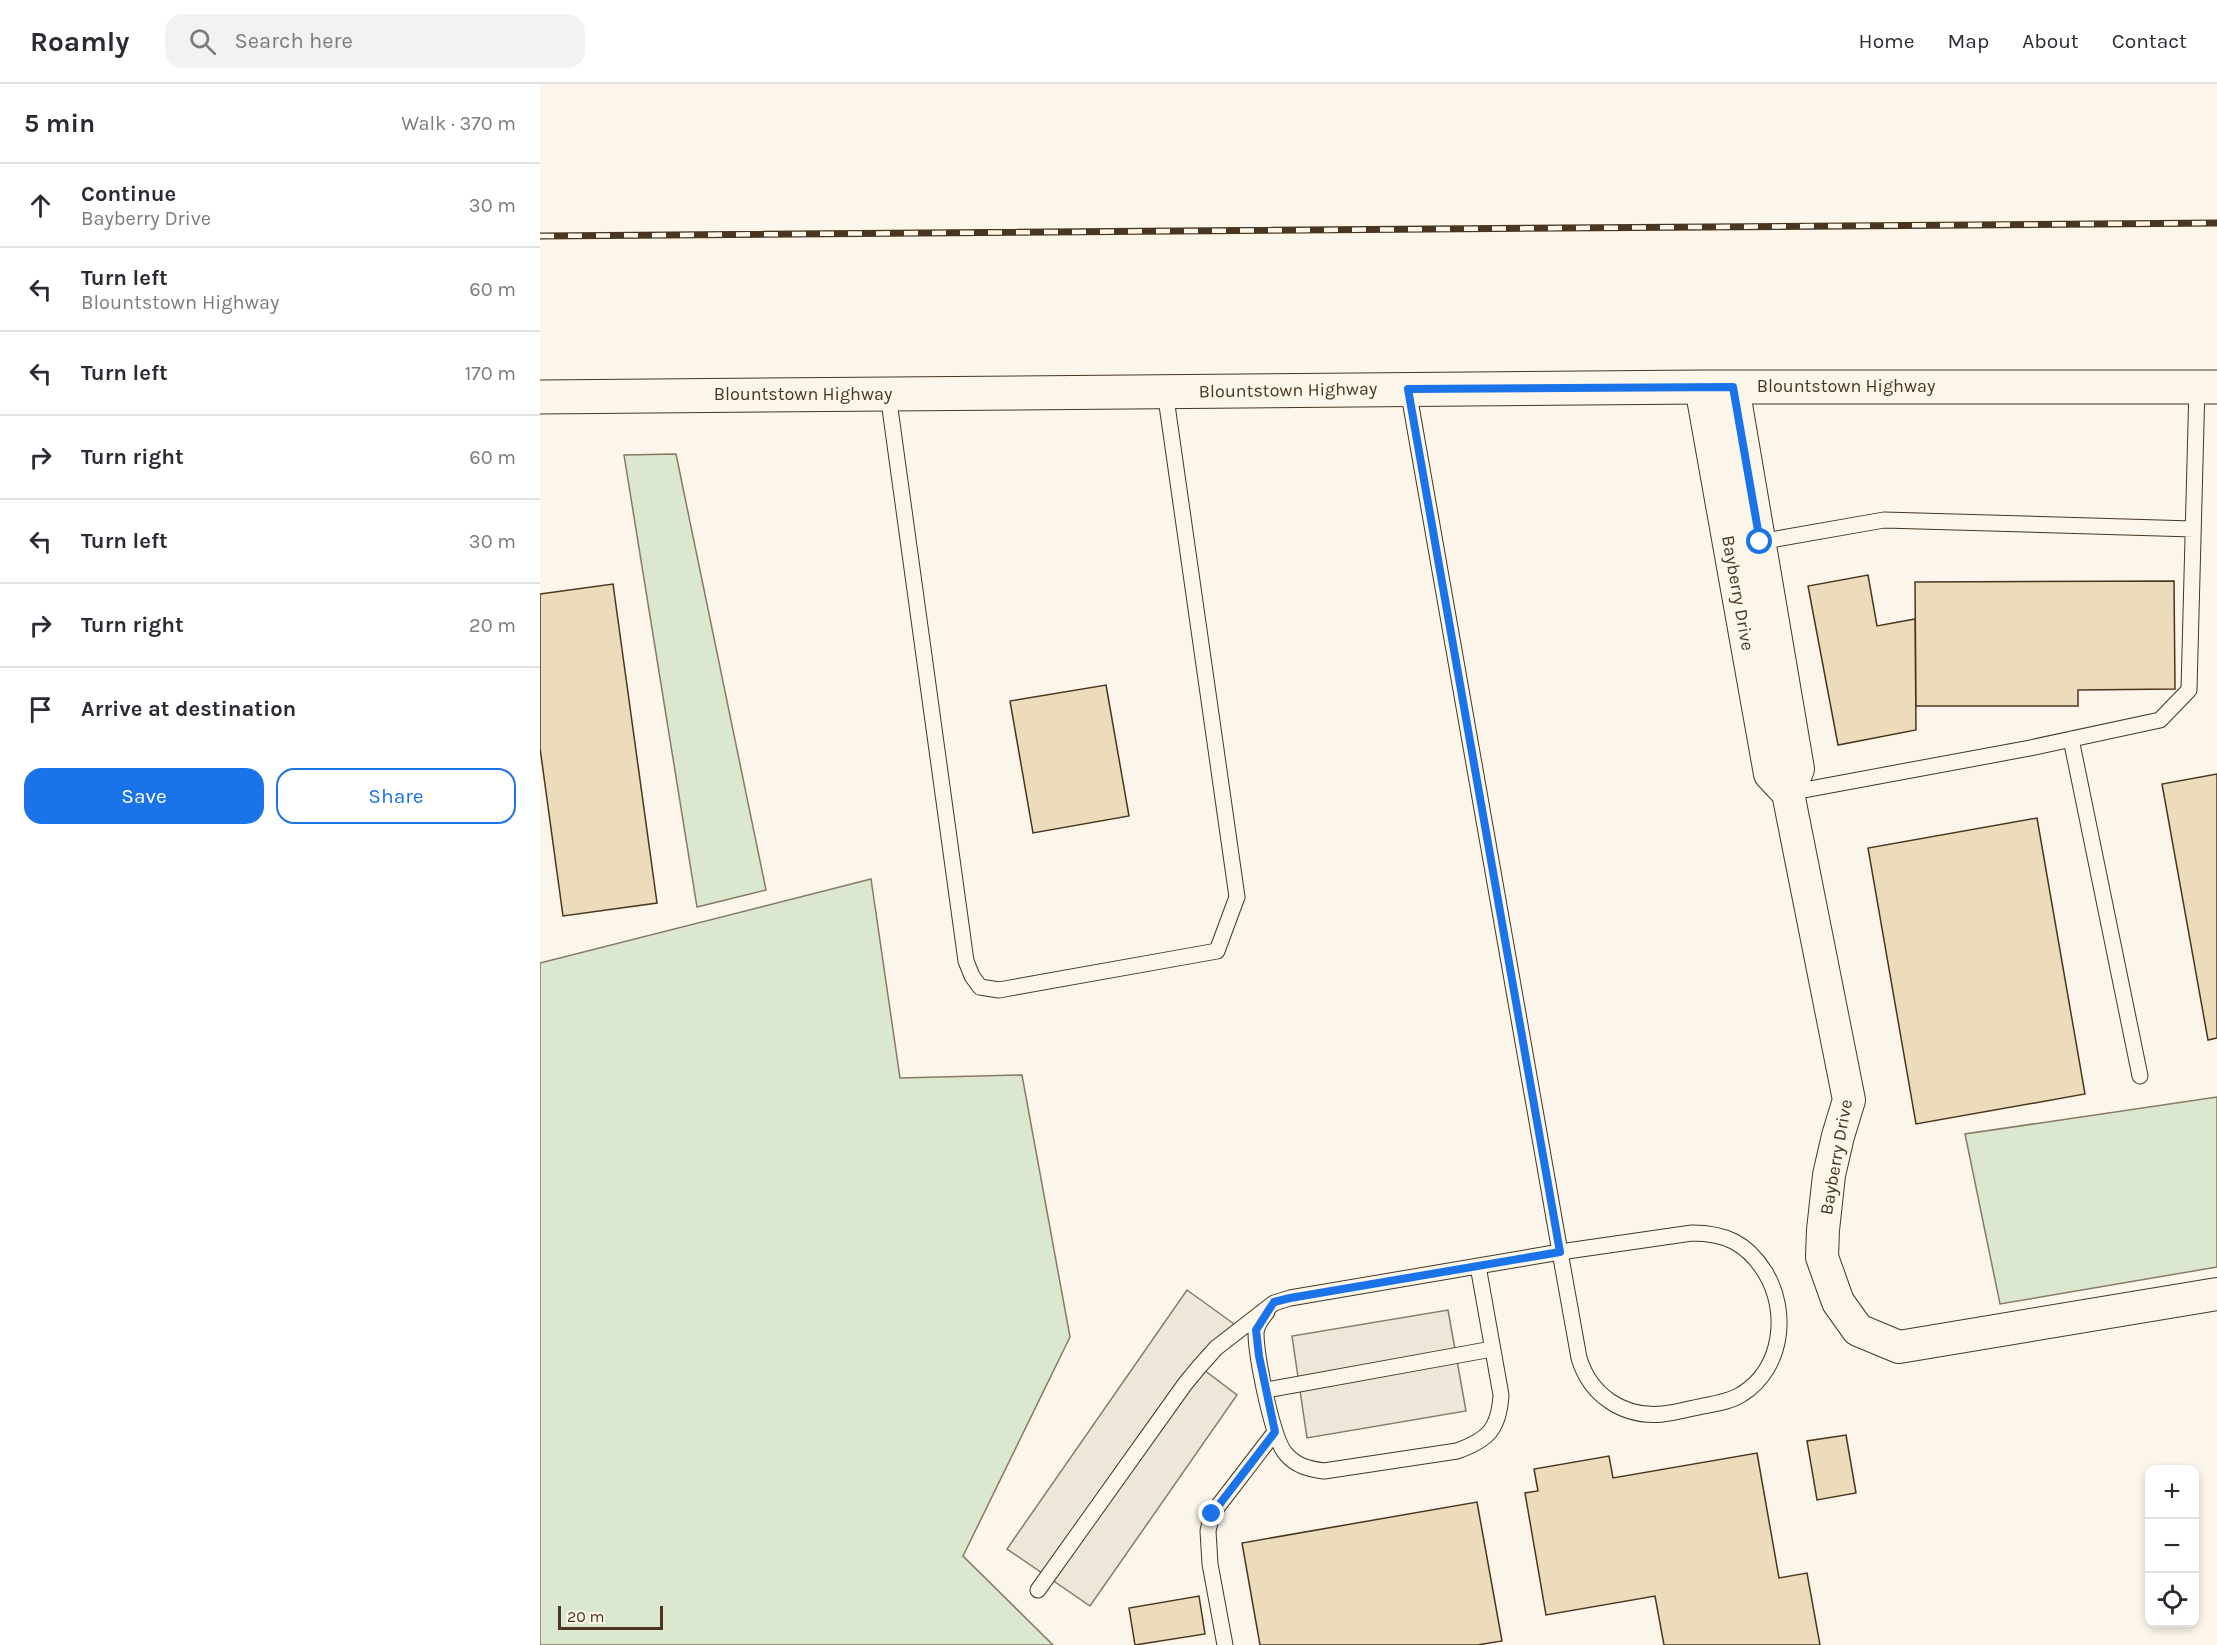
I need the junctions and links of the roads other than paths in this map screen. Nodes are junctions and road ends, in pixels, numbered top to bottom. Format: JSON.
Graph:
{"nodes":[{"id":1,"x":2207,"y":386,"type":"edge"},
{"id":2,"x":1701,"y":387,"type":"junction"},
{"id":3,"x":1733,"y":387,"type":"junction"},
{"id":4,"x":1408,"y":389,"type":"junction"},
{"id":5,"x":1165,"y":391,"type":"junction"},
{"id":6,"x":888,"y":394,"type":"junction"},
{"id":7,"x":540,"y":397,"type":"edge"},
{"id":8,"x":2193,"y":529,"type":"junction"},
{"id":9,"x":1760,"y":542,"type":"junction"},
{"id":10,"x":2072,"y":739,"type":"junction"},
{"id":11,"x":1788,"y":793,"type":"junction"},
{"id":12,"x":2140,"y":1076,"type":"dead end"},
{"id":13,"x":1560,"y":1252,"type":"junction"},
{"id":14,"x":1478,"y":1266,"type":"junction"},
{"id":15,"x":2217,"y":1294,"type":"edge"},
{"id":16,"x":1274,"y":1302,"type":"junction"},
{"id":17,"x":1492,"y":1349,"type":"junction"},
{"id":18,"x":1266,"y":1390,"type":"junction"},
{"id":19,"x":1275,"y":1432,"type":"junction"},
{"id":20,"x":1038,"y":1590,"type":"dead end"},
{"id":21,"x":1225,"y":1645,"type":"edge"}],
"edges":[{"from":1,"to":3,"type":"main road","name":"Blountstown Highway"},
{"from":1,"to":8,"type":"lane"},
{"from":2,"to":3,"type":"main road","name":"Blountstown Highway"},
{"from":2,"to":4,"type":"main road","name":"Blountstown Highway"},
{"from":2,"to":11,"type":"street","name":"Bayberry Drive"},
{"from":3,"to":9,"type":"street","name":"Bayberry Drive"},
{"from":4,"to":5,"type":"main road","name":"Blountstown Highway"},
{"from":4,"to":13,"type":"lane"},
{"from":5,"to":6,"type":"main road","name":"Blountstown Highway"},
{"from":5,"to":6,"type":"lane"},
{"from":6,"to":7,"type":"main road","name":"Blountstown Highway"},
{"from":8,"to":9,"type":"lane"},
{"from":8,"to":10,"type":"lane"},
{"from":9,"to":11,"type":"street","name":"Bayberry Drive"},
{"from":10,"to":11,"type":"lane"},
{"from":10,"to":12,"type":"lane"},
{"from":11,"to":15,"type":"street","name":"Bayberry Drive"},
{"from":13,"to":13,"type":"lane"},
{"from":13,"to":14,"type":"lane"},
{"from":14,"to":16,"type":"lane"},
{"from":14,"to":17,"type":"lane"},
{"from":16,"to":18,"type":"lane"},
{"from":16,"to":20,"type":"lane"},
{"from":17,"to":18,"type":"lane"},
{"from":17,"to":19,"type":"lane"},
{"from":18,"to":19,"type":"lane"},
{"from":19,"to":21,"type":"lane"}]}
